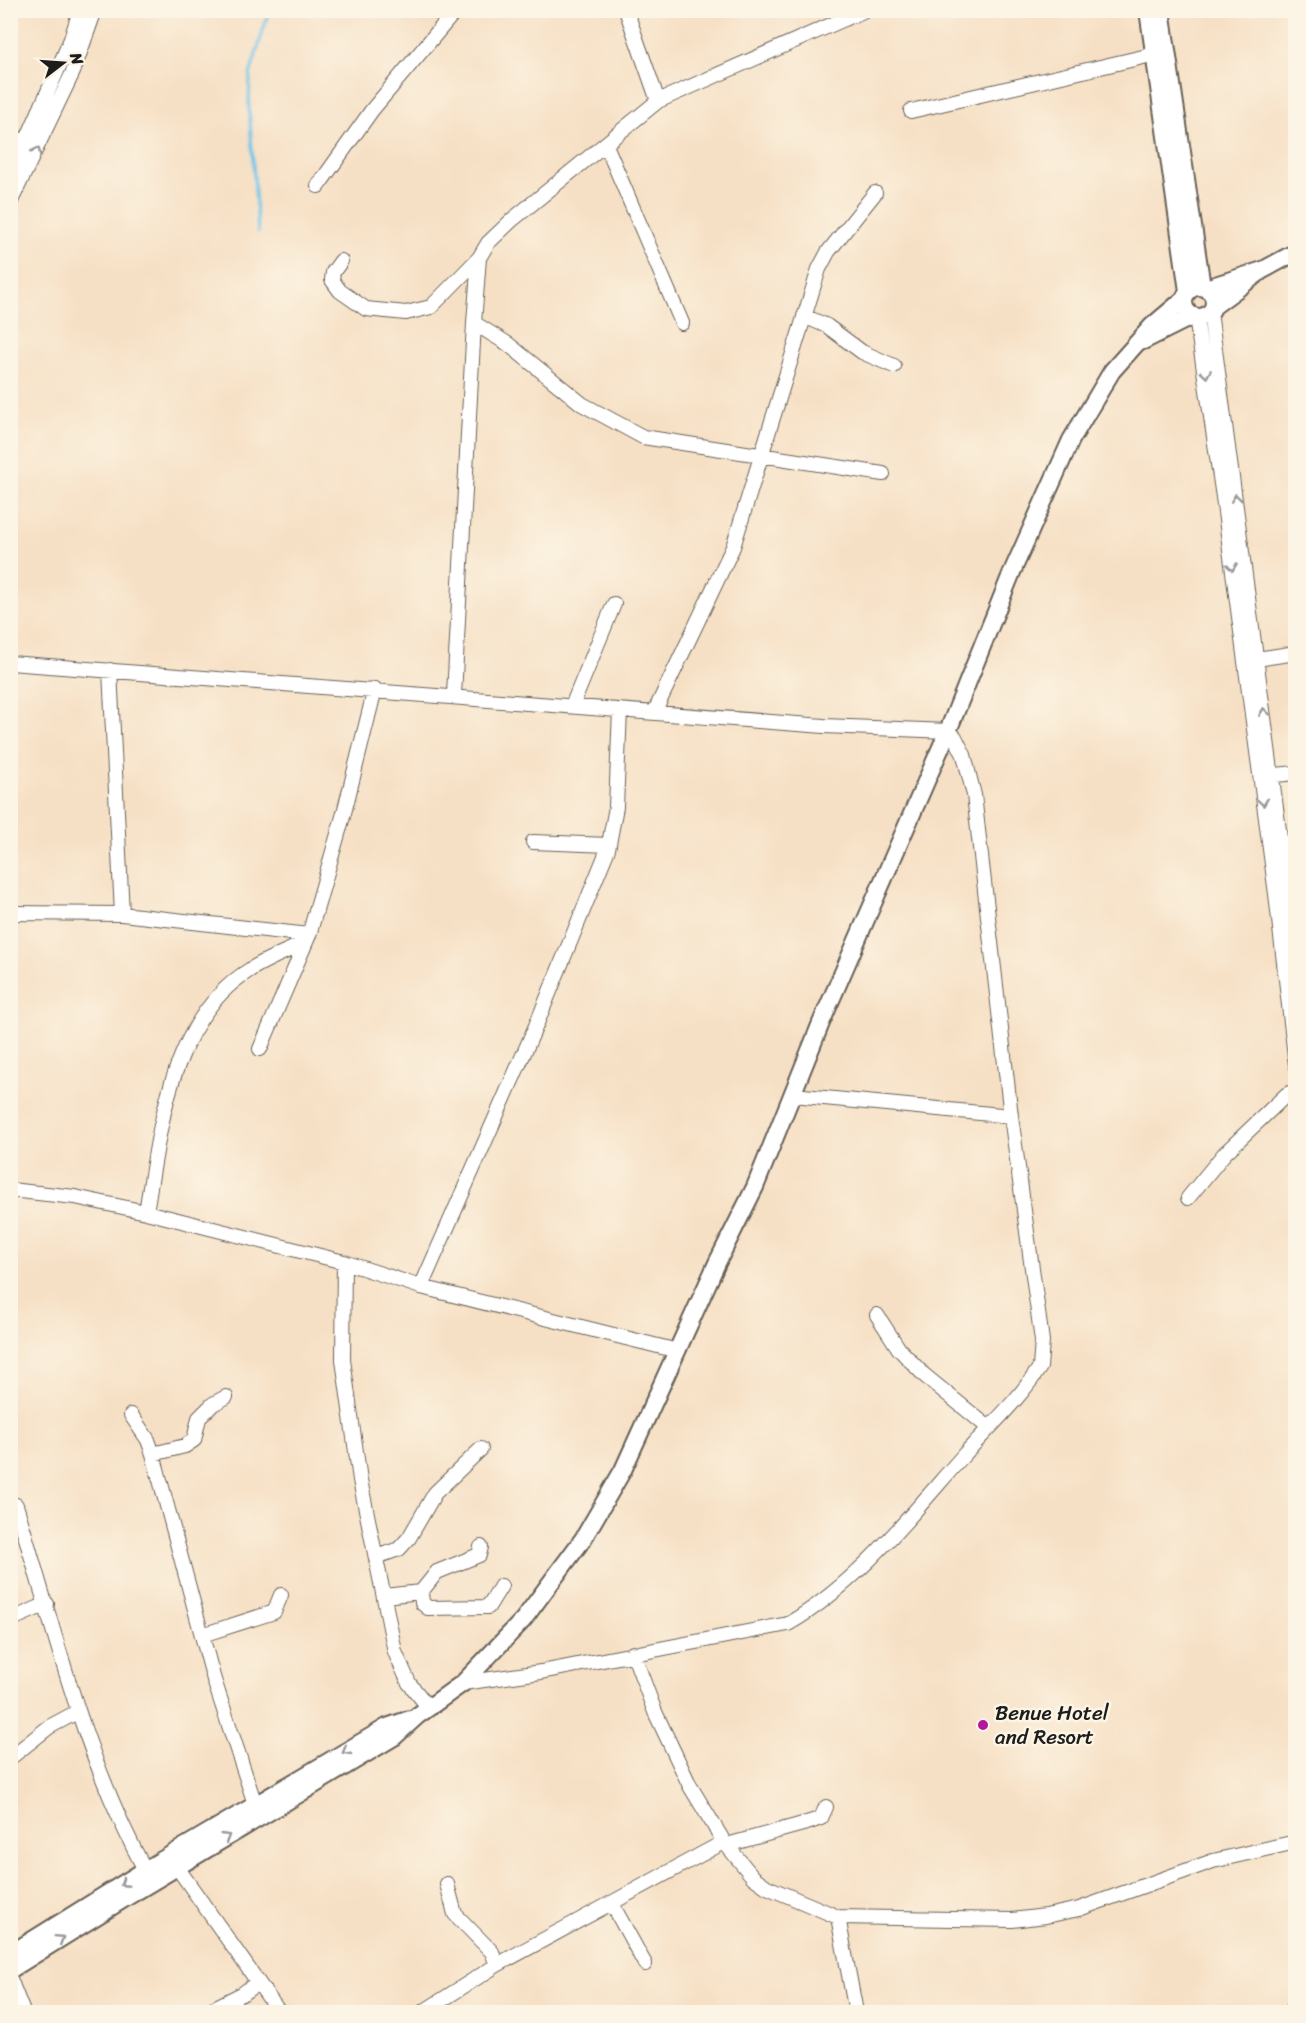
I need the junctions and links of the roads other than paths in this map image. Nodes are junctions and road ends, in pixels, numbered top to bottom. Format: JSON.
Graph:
{"nodes":[{"id":1,"x":80,"y":10,"type":"edge"},
{"id":2,"x":95,"y":10,"type":"edge"},
{"id":3,"x":456,"y":10,"type":"edge"},
{"id":4,"x":626,"y":10,"type":"edge"},
{"id":5,"x":865,"y":10,"type":"edge"},
{"id":6,"x":1148,"y":10,"type":"edge"},
{"id":7,"x":1161,"y":10,"type":"edge"},
{"id":8,"x":1156,"y":54,"type":"junction"},
{"id":9,"x":658,"y":101,"type":"junction"},
{"id":10,"x":911,"y":111,"type":"dead end"},
{"id":11,"x":10,"y":135,"type":"edge"},
{"id":12,"x":27,"y":143,"type":"junction"},
{"id":13,"x":606,"y":145,"type":"junction"},
{"id":14,"x":10,"y":178,"type":"edge"},
{"id":15,"x":318,"y":186,"type":"dead end"},
{"id":16,"x":875,"y":193,"type":"dead end"},
{"id":17,"x":10,"y":203,"type":"edge"},
{"id":18,"x":1296,"y":252,"type":"edge"},
{"id":19,"x":480,"y":258,"type":"junction"},
{"id":20,"x":341,"y":261,"type":"dead end"},
{"id":21,"x":1263,"y":270,"type":"junction"},
{"id":22,"x":1195,"y":291,"type":"junction"},
{"id":23,"x":1203,"y":312,"type":"junction"},
{"id":24,"x":804,"y":316,"type":"junction"},
{"id":25,"x":474,"y":323,"type":"junction"},
{"id":26,"x":682,"y":323,"type":"dead end"},
{"id":27,"x":1134,"y":345,"type":"junction"},
{"id":28,"x":894,"y":366,"type":"dead end"},
{"id":29,"x":763,"y":454,"type":"junction"},
{"id":30,"x":883,"y":474,"type":"dead end"},
{"id":31,"x":614,"y":603,"type":"dead end"},
{"id":32,"x":1296,"y":653,"type":"edge"},
{"id":33,"x":1250,"y":660,"type":"junction"},
{"id":34,"x":10,"y":663,"type":"edge"},
{"id":35,"x":110,"y":670,"type":"junction"},
{"id":36,"x":375,"y":689,"type":"junction"},
{"id":37,"x":454,"y":695,"type":"junction"},
{"id":38,"x":572,"y":706,"type":"junction"},
{"id":39,"x":620,"y":710,"type":"junction"},
{"id":40,"x":655,"y":711,"type":"junction"},
{"id":41,"x":948,"y":731,"type":"junction"},
{"id":42,"x":1296,"y":773,"type":"edge"},
{"id":43,"x":1266,"y":776,"type":"junction"},
{"id":44,"x":533,"y":842,"type":"dead end"},
{"id":45,"x":609,"y":845,"type":"junction"},
{"id":46,"x":10,"y":913,"type":"edge"},
{"id":47,"x":123,"y":914,"type":"junction"},
{"id":48,"x":1285,"y":921,"type":"junction"},
{"id":49,"x":307,"y":939,"type":"junction"},
{"id":50,"x":1296,"y":958,"type":"edge"},
{"id":51,"x":260,"y":1049,"type":"dead end"},
{"id":52,"x":1296,"y":1065,"type":"edge"},
{"id":53,"x":1296,"y":1090,"type":"edge"},
{"id":54,"x":793,"y":1095,"type":"junction"},
{"id":55,"x":1011,"y":1116,"type":"junction"},
{"id":56,"x":10,"y":1190,"type":"edge"},
{"id":57,"x":1188,"y":1198,"type":"dead end"},
{"id":58,"x":146,"y":1212,"type":"junction"},
{"id":59,"x":344,"y":1262,"type":"junction"},
{"id":60,"x":421,"y":1287,"type":"junction"},
{"id":61,"x":877,"y":1315,"type":"dead end"},
{"id":62,"x":678,"y":1351,"type":"junction"},
{"id":63,"x":226,"y":1397,"type":"dead end"},
{"id":64,"x":131,"y":1415,"type":"dead end"},
{"id":65,"x":989,"y":1428,"type":"junction"},
{"id":66,"x":482,"y":1449,"type":"dead end"},
{"id":67,"x":153,"y":1454,"type":"junction"},
{"id":68,"x":16,"y":1505,"type":"dead end"},
{"id":69,"x":481,"y":1547,"type":"dead end"},
{"id":70,"x":376,"y":1557,"type":"junction"},
{"id":71,"x":501,"y":1586,"type":"dead end"},
{"id":72,"x":421,"y":1592,"type":"junction"},
{"id":73,"x":281,"y":1595,"type":"dead end"},
{"id":74,"x":384,"y":1596,"type":"junction"},
{"id":75,"x":47,"y":1604,"type":"junction"},
{"id":76,"x":10,"y":1620,"type":"edge"},
{"id":77,"x":202,"y":1635,"type":"junction"},
{"id":78,"x":633,"y":1653,"type":"junction"},
{"id":79,"x":463,"y":1683,"type":"junction"},
{"id":80,"x":77,"y":1712,"type":"junction"},
{"id":81,"x":423,"y":1712,"type":"junction"},
{"id":82,"x":10,"y":1758,"type":"edge"},
{"id":83,"x":255,"y":1804,"type":"junction"},
{"id":84,"x":826,"y":1807,"type":"dead end"},
{"id":85,"x":1296,"y":1842,"type":"edge"},
{"id":86,"x":726,"y":1844,"type":"junction"},
{"id":87,"x":179,"y":1860,"type":"junction"},
{"id":88,"x":145,"y":1870,"type":"junction"},
{"id":89,"x":447,"y":1884,"type":"dead end"},
{"id":90,"x":612,"y":1904,"type":"junction"},
{"id":91,"x":97,"y":1908,"type":"junction"},
{"id":92,"x":838,"y":1917,"type":"junction"},
{"id":93,"x":10,"y":1954,"type":"edge"},
{"id":94,"x":645,"y":1964,"type":"dead end"},
{"id":95,"x":497,"y":1965,"type":"junction"},
{"id":96,"x":10,"y":1970,"type":"edge"},
{"id":97,"x":10,"y":1979,"type":"edge"},
{"id":98,"x":257,"y":1983,"type":"junction"},
{"id":99,"x":23,"y":2013,"type":"edge"},
{"id":100,"x":206,"y":2013,"type":"edge"},
{"id":101,"x":279,"y":2013,"type":"edge"},
{"id":102,"x":423,"y":2013,"type":"edge"},
{"id":103,"x":856,"y":2013,"type":"edge"}],
"edges":[{"from":1,"to":12,"type":"street"},
{"from":17,"to":2,"type":"street","one_way":true},
{"from":3,"to":15,"type":"street"},
{"from":4,"to":9,"type":"street"},
{"from":5,"to":9,"type":"street"},
{"from":6,"to":8,"type":"main road"},
{"from":7,"to":22,"type":"main road"},
{"from":8,"to":10,"type":"street"},
{"from":8,"to":22,"type":"main road"},
{"from":9,"to":13,"type":"street"},
{"from":11,"to":12,"type":"street"},
{"from":12,"to":14,"type":"street"},
{"from":13,"to":19,"type":"street"},
{"from":13,"to":26,"type":"street"},
{"from":16,"to":24,"type":"street"},
{"from":18,"to":21,"type":"main road"},
{"from":19,"to":20,"type":"street"},
{"from":19,"to":25,"type":"street"},
{"from":21,"to":22,"type":"main road"},
{"from":21,"to":23,"type":"main road"},
{"from":22,"to":23,"type":"main road"},
{"from":22,"to":23,"type":"main road"},
{"from":22,"to":27,"type":"main road"},
{"from":23,"to":27,"type":"main road"},
{"from":23,"to":33,"type":"street"},
{"from":24,"to":28,"type":"street"},
{"from":24,"to":29,"type":"street"},
{"from":25,"to":29,"type":"street"},
{"from":25,"to":37,"type":"street"},
{"from":27,"to":41,"type":"main road"},
{"from":29,"to":30,"type":"street"},
{"from":29,"to":40,"type":"street"},
{"from":31,"to":38,"type":"street"},
{"from":32,"to":33,"type":"street"},
{"from":33,"to":43,"type":"street"},
{"from":34,"to":35,"type":"street"},
{"from":35,"to":36,"type":"street"},
{"from":35,"to":47,"type":"street"},
{"from":36,"to":37,"type":"street"},
{"from":36,"to":49,"type":"street"},
{"from":37,"to":38,"type":"street"},
{"from":38,"to":39,"type":"street"},
{"from":39,"to":40,"type":"street"},
{"from":39,"to":45,"type":"street"},
{"from":40,"to":41,"type":"street"},
{"from":41,"to":54,"type":"main road"},
{"from":41,"to":55,"type":"street"},
{"from":42,"to":43,"type":"street"},
{"from":43,"to":48,"type":"street"},
{"from":44,"to":45,"type":"street"},
{"from":45,"to":60,"type":"street"},
{"from":46,"to":47,"type":"street"},
{"from":47,"to":49,"type":"street"},
{"from":48,"to":50,"type":"street"},
{"from":48,"to":52,"type":"street"},
{"from":49,"to":51,"type":"street"},
{"from":49,"to":58,"type":"street"},
{"from":53,"to":57,"type":"street"},
{"from":54,"to":55,"type":"street"},
{"from":54,"to":62,"type":"main road"},
{"from":55,"to":65,"type":"street"},
{"from":56,"to":58,"type":"street"},
{"from":58,"to":59,"type":"street"},
{"from":59,"to":60,"type":"street"},
{"from":59,"to":70,"type":"street"},
{"from":60,"to":62,"type":"street"},
{"from":61,"to":65,"type":"street"},
{"from":62,"to":79,"type":"main road"},
{"from":63,"to":67,"type":"street"},
{"from":64,"to":67,"type":"street"},
{"from":65,"to":78,"type":"street"},
{"from":66,"to":70,"type":"street"},
{"from":67,"to":77,"type":"street"},
{"from":68,"to":75,"type":"street"},
{"from":69,"to":72,"type":"street"},
{"from":70,"to":74,"type":"street"},
{"from":71,"to":72,"type":"street"},
{"from":72,"to":74,"type":"street"},
{"from":73,"to":77,"type":"street"},
{"from":74,"to":81,"type":"street"},
{"from":75,"to":76,"type":"street"},
{"from":75,"to":80,"type":"street"},
{"from":77,"to":83,"type":"street"},
{"from":78,"to":79,"type":"street"},
{"from":78,"to":86,"type":"street"},
{"from":79,"to":81,"type":"main road"},
{"from":80,"to":82,"type":"street"},
{"from":80,"to":88,"type":"street"},
{"from":81,"to":83,"type":"main road","one_way":true},
{"from":87,"to":81,"type":"main road","one_way":true},
{"from":83,"to":87,"type":"main road"},
{"from":84,"to":86,"type":"street"},
{"from":85,"to":92,"type":"street"},
{"from":86,"to":90,"type":"street"},
{"from":86,"to":92,"type":"street"},
{"from":87,"to":88,"type":"main road"},
{"from":87,"to":91,"type":"main road"},
{"from":87,"to":98,"type":"street"},
{"from":88,"to":91,"type":"main road","one_way":true},
{"from":89,"to":95,"type":"street"},
{"from":90,"to":94,"type":"street"},
{"from":90,"to":95,"type":"street"},
{"from":91,"to":93,"type":"main road"},
{"from":96,"to":91,"type":"main road","one_way":true},
{"from":92,"to":103,"type":"street"},
{"from":95,"to":102,"type":"street"},
{"from":97,"to":99,"type":"street"},
{"from":98,"to":100,"type":"street"},
{"from":98,"to":101,"type":"street"}]}
